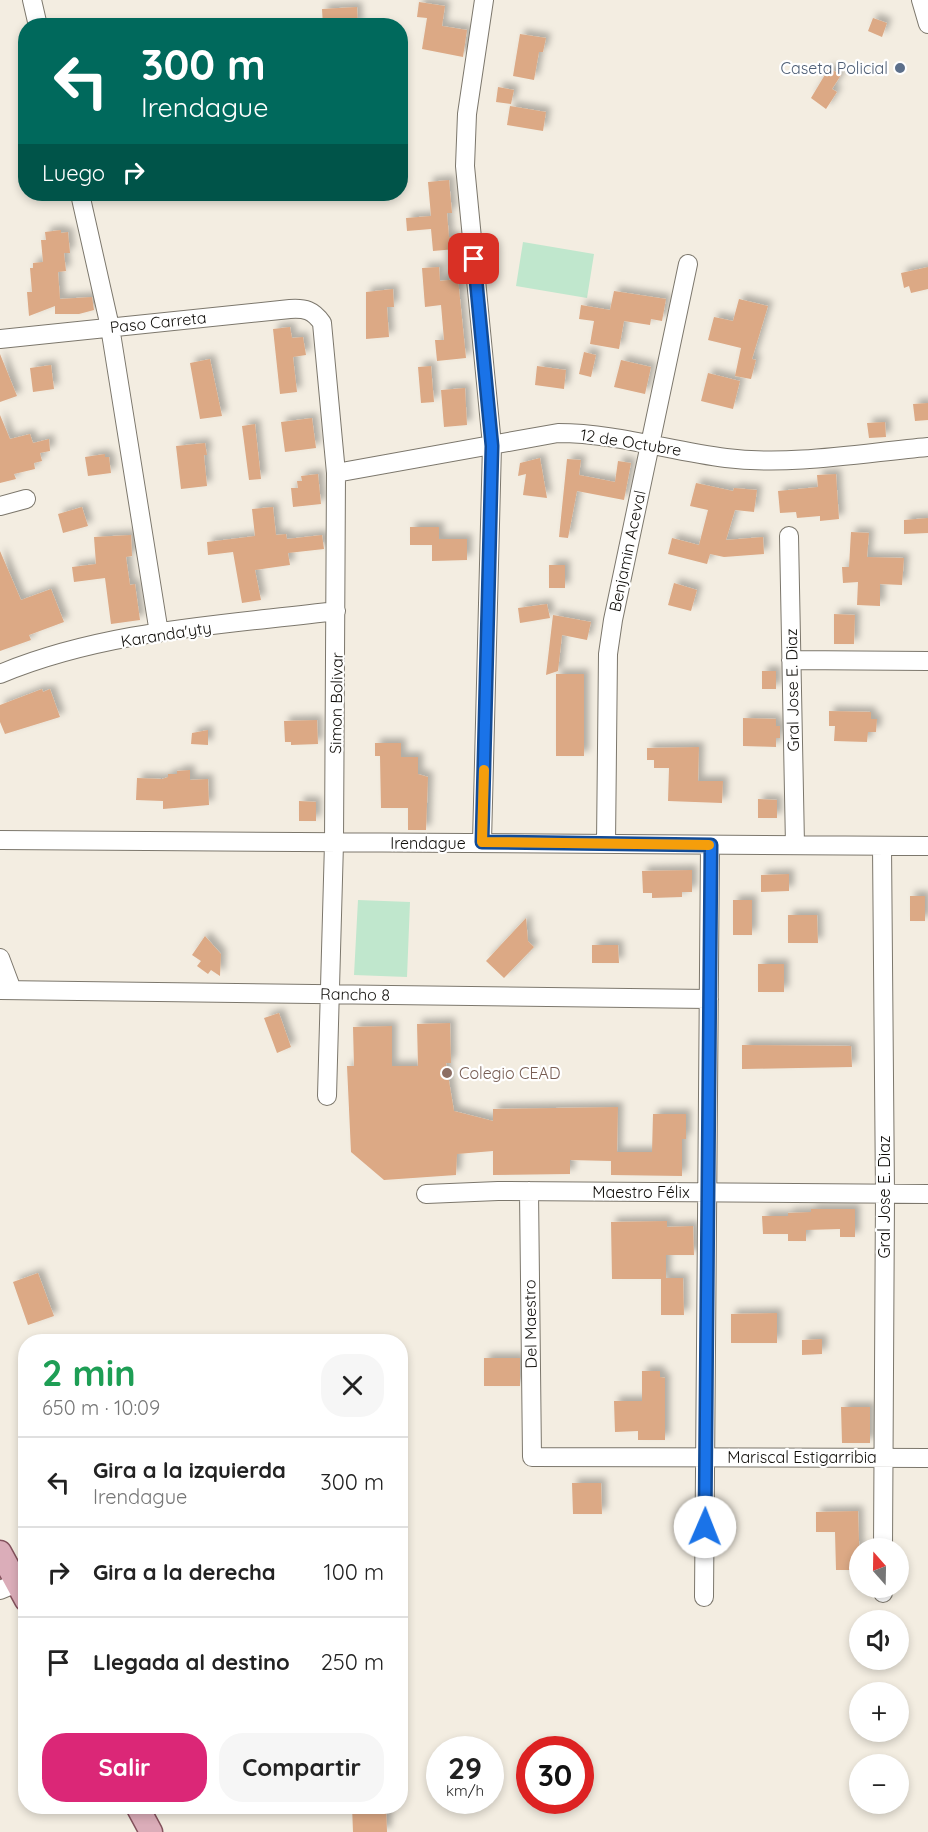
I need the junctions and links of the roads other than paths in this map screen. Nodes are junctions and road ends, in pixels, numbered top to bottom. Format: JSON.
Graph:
{"nodes":[{"id":1,"x":32,"y":0,"type":"edge"},
{"id":2,"x":484,"y":0,"type":"edge"},
{"id":3,"x":921,"y":0,"type":"edge"},
{"id":4,"x":36,"y":18,"type":"edge"},
{"id":5,"x":928,"y":24,"type":"edge"},
{"id":6,"x":82,"y":201,"type":"edge"},
{"id":7,"x":688,"y":264,"type":"dead end"},
{"id":8,"x":315,"y":313,"type":"joint"},
{"id":9,"x":110,"y":327,"type":"junction"},
{"id":10,"x":0,"y":339,"type":"edge"},
{"id":11,"x":650,"y":445,"type":"junction"},
{"id":12,"x":492,"y":446,"type":"junction"},
{"id":13,"x":928,"y":447,"type":"edge"},
{"id":14,"x":336,"y":473,"type":"junction"},
{"id":15,"x":26,"y":499,"type":"dead end"},
{"id":16,"x":0,"y":506,"type":"edge"},
{"id":17,"x":789,"y":536,"type":"dead end"},
{"id":18,"x":336,"y":611,"type":"junction"},
{"id":19,"x":159,"y":633,"type":"junction"},
{"id":20,"x":791,"y":660,"type":"junction"},
{"id":21,"x":928,"y":661,"type":"edge"},
{"id":22,"x":0,"y":674,"type":"edge"},
{"id":23,"x":0,"y":840,"type":"edge"},
{"id":24,"x":482,"y":842,"type":"junction"},
{"id":25,"x":334,"y":843,"type":"junction"},
{"id":26,"x":606,"y":843,"type":"junction"},
{"id":27,"x":795,"y":844,"type":"junction"},
{"id":28,"x":711,"y":845,"type":"junction"},
{"id":29,"x":882,"y":846,"type":"junction"},
{"id":30,"x":928,"y":846,"type":"edge"},
{"id":31,"x":0,"y":958,"type":"edge"},
{"id":32,"x":6,"y":990,"type":"edge"},
{"id":33,"x":329,"y":994,"type":"junction"},
{"id":34,"x":709,"y":999,"type":"junction"},
{"id":35,"x":327,"y":1096,"type":"dead end"},
{"id":36,"x":529,"y":1191,"type":"junction"},
{"id":37,"x":708,"y":1193,"type":"junction"},
{"id":38,"x":426,"y":1194,"type":"dead end"},
{"id":39,"x":885,"y":1194,"type":"junction"},
{"id":40,"x":928,"y":1194,"type":"edge"},
{"id":41,"x":532,"y":1457,"type":"joint"},
{"id":42,"x":706,"y":1457,"type":"junction"},
{"id":43,"x":883,"y":1458,"type":"junction"},
{"id":44,"x":928,"y":1458,"type":"edge"},
{"id":45,"x":883,"y":1538,"type":"edge"},
{"id":46,"x":0,"y":1552,"type":"edge"},
{"id":47,"x":14,"y":1591,"type":"edge"},
{"id":48,"x":704,"y":1597,"type":"dead end"},
{"id":49,"x":141,"y":1814,"type":"edge"},
{"id":50,"x":151,"y":1832,"type":"edge"}],
"edges":[{"from":1,"to":4,"type":"street"},
{"from":2,"to":12,"type":"street"},
{"from":3,"to":5,"type":"street"},
{"from":6,"to":9,"type":"street"},
{"from":7,"to":11,"type":"street","name":"Benjamin Aceval"},
{"from":8,"to":9,"type":"street","name":"Paso Carreta"},
{"from":8,"to":14,"type":"street","name":"Simon Bolivar"},
{"from":9,"to":10,"type":"street","name":"Paso Carreta"},
{"from":9,"to":19,"type":"street"},
{"from":11,"to":12,"type":"street","name":"12 de Octubre"},
{"from":11,"to":13,"type":"street","name":"12 de Octubre"},
{"from":11,"to":26,"type":"street","name":"Benjamin Aceval"},
{"from":12,"to":14,"type":"street","name":"12 de Octubre"},
{"from":12,"to":24,"type":"street"},
{"from":14,"to":18,"type":"street","name":"Simon Bolivar"},
{"from":15,"to":16,"type":"street"},
{"from":17,"to":20,"type":"street","name":"Gral Jose E. Diaz"},
{"from":18,"to":19,"type":"street","name":"Karanda'yty"},
{"from":18,"to":25,"type":"street","name":"Simon Bolivar"},
{"from":19,"to":22,"type":"street","name":"Karanda'yty"},
{"from":20,"to":21,"type":"street"},
{"from":20,"to":27,"type":"street","name":"Gral Jose E. Diaz"},
{"from":23,"to":25,"type":"street","name":"Irendague"},
{"from":24,"to":25,"type":"street","name":"Irendague"},
{"from":24,"to":26,"type":"street","name":"Irendague"},
{"from":25,"to":33,"type":"street","name":"Simon Bolivar"},
{"from":26,"to":28,"type":"street","name":"Irendague"},
{"from":27,"to":28,"type":"street","name":"Irendague"},
{"from":27,"to":29,"type":"street","name":"Irendague"},
{"from":28,"to":34,"type":"street"},
{"from":29,"to":30,"type":"street","name":"Irendague"},
{"from":29,"to":39,"type":"street","name":"Gral Jose E. Diaz"},
{"from":31,"to":32,"type":"street"},
{"from":32,"to":33,"type":"street","name":"Rancho 8"},
{"from":33,"to":34,"type":"street","name":"Rancho 8"},
{"from":33,"to":35,"type":"street","name":"Simon Bolivar"},
{"from":34,"to":37,"type":"street"},
{"from":36,"to":37,"type":"street","name":"Maestro Félix"},
{"from":36,"to":38,"type":"street","name":"Maestro Félix"},
{"from":36,"to":41,"type":"street","name":"Del Maestro"},
{"from":37,"to":39,"type":"street","name":"Maestro Félix"},
{"from":37,"to":42,"type":"street"},
{"from":39,"to":40,"type":"street","name":"Maestro Félix"},
{"from":39,"to":43,"type":"street","name":"Gral Jose E. Diaz"},
{"from":41,"to":42,"type":"street","name":"Mariscal Estigarribia"},
{"from":42,"to":43,"type":"street","name":"Mariscal Estigarribia"},
{"from":42,"to":48,"type":"street"},
{"from":43,"to":44,"type":"street","name":"Mariscal Estigarribia"},
{"from":43,"to":45,"type":"street","name":"Gral Jose E. Diaz"},
{"from":46,"to":47,"type":"main road"},
{"from":49,"to":50,"type":"main road"}]}
